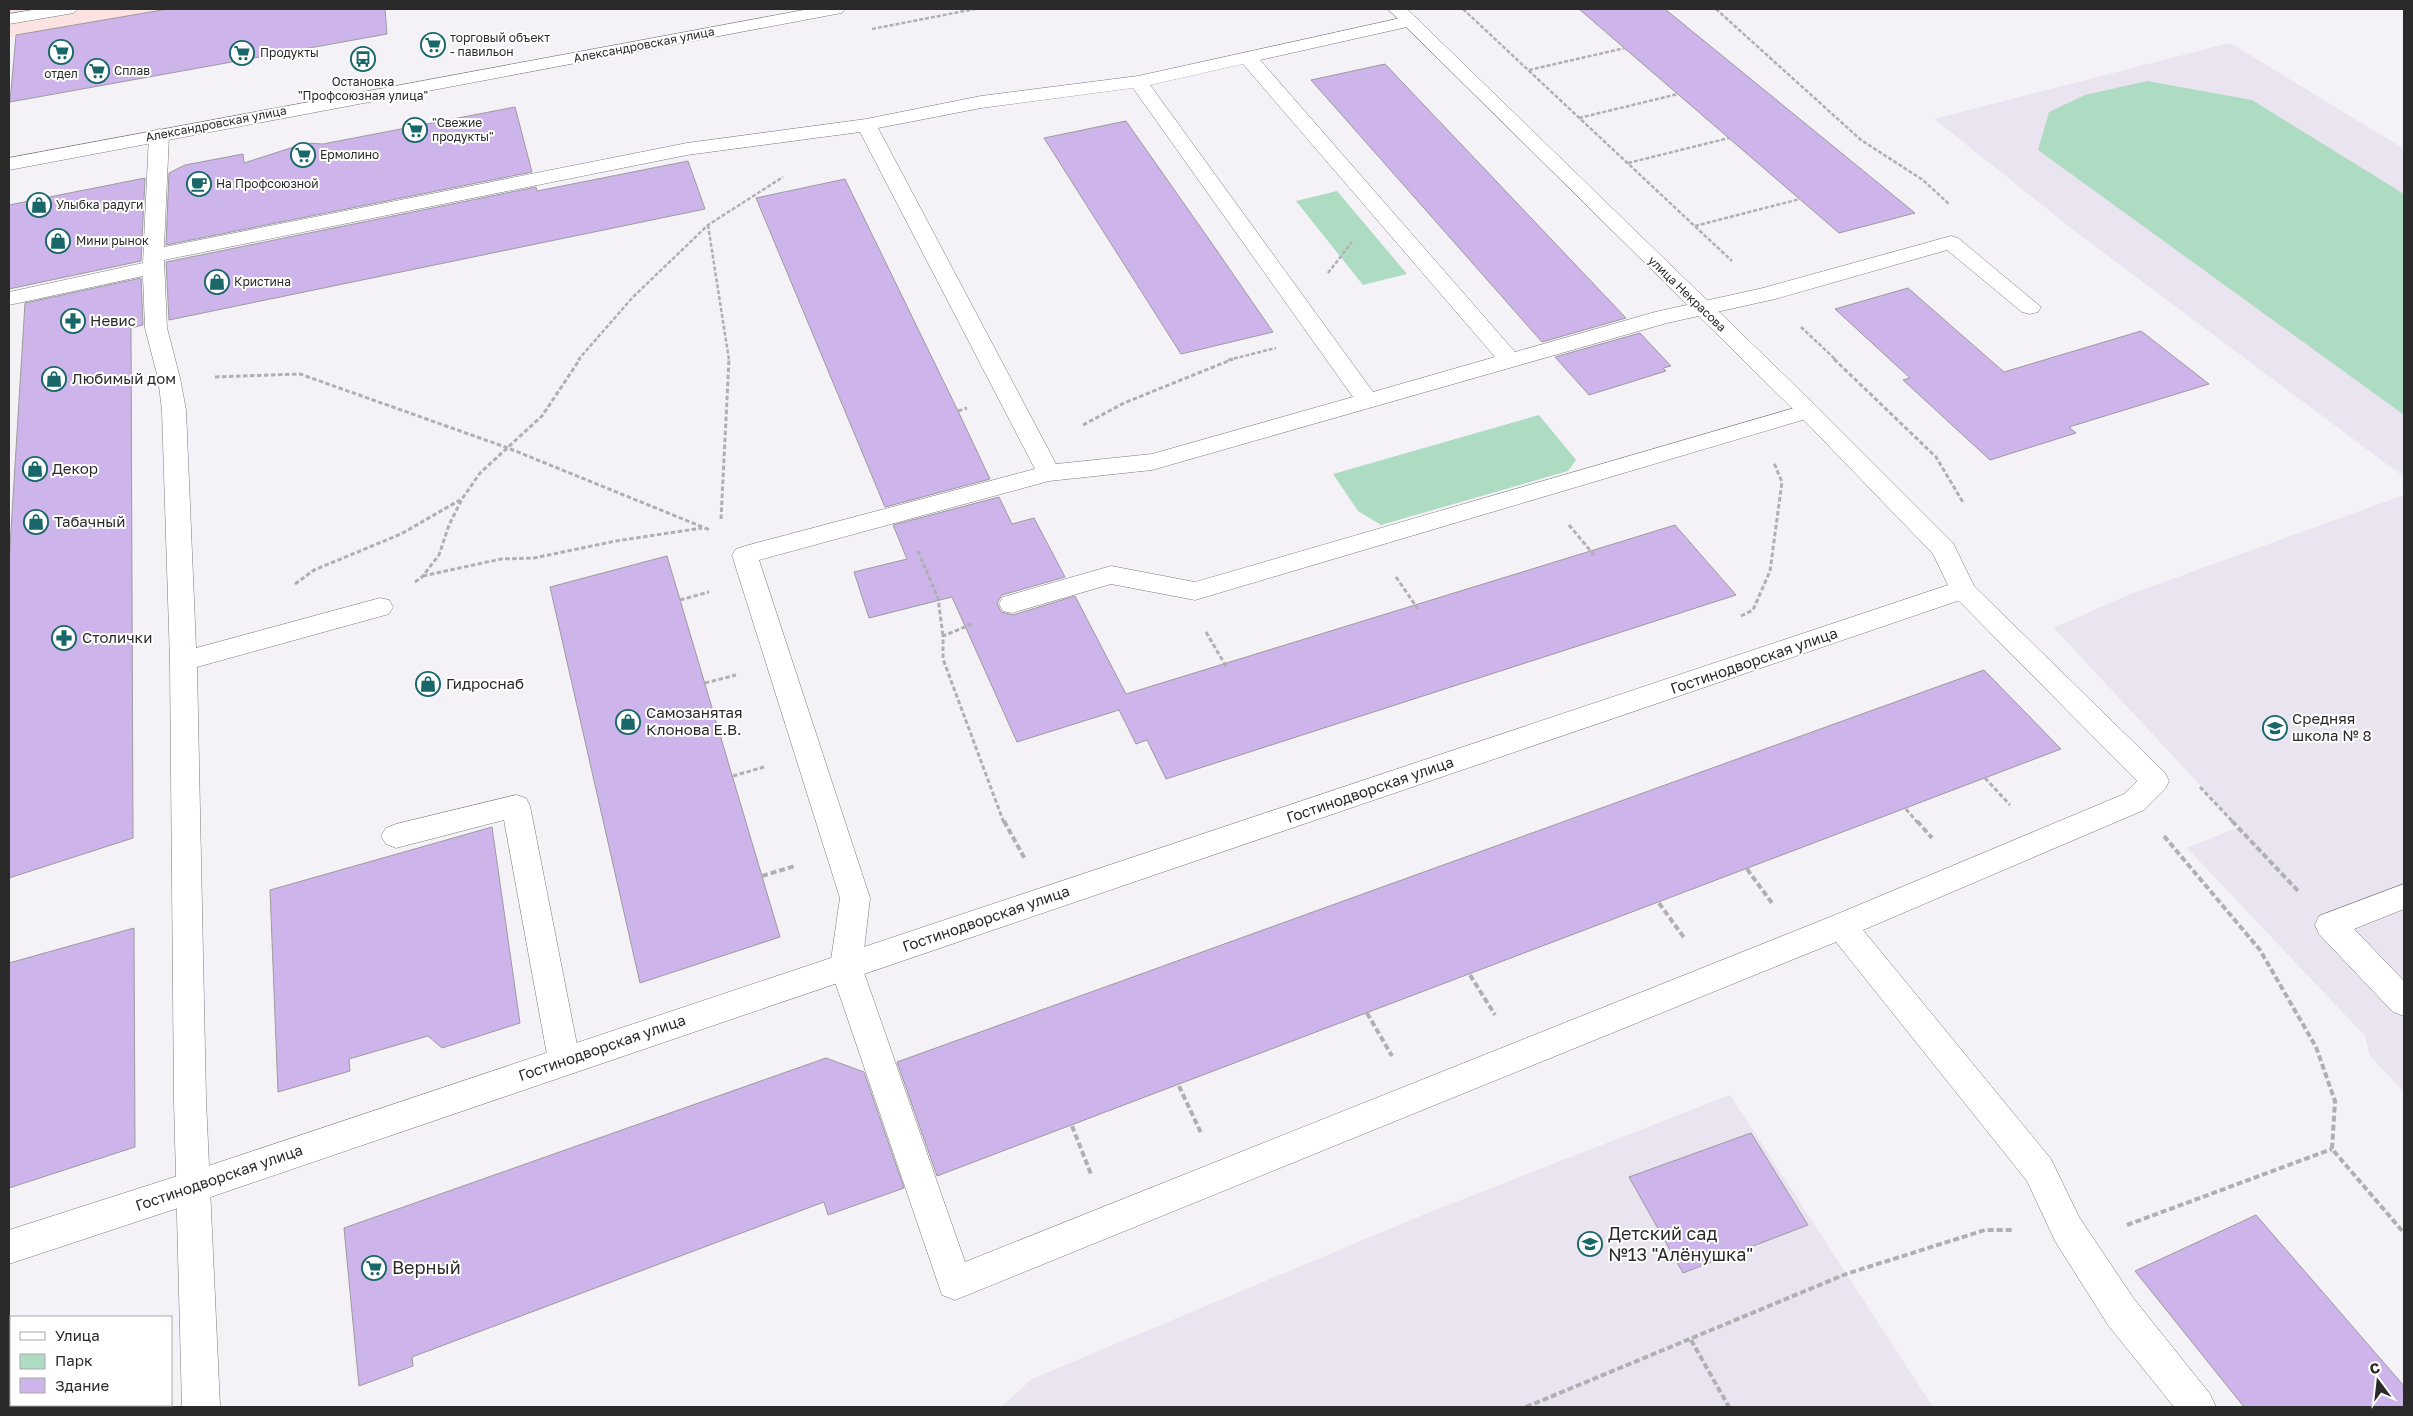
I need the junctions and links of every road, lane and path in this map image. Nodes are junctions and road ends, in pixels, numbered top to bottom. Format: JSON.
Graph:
{"nodes":[{"id":1,"x":68,"y":9,"type":"edge"},
{"id":2,"x":836,"y":9,"type":"edge"},
{"id":3,"x":1716,"y":9,"type":"edge"},
{"id":4,"x":795,"y":13,"type":"edge"},
{"id":5,"x":1403,"y":15,"type":"edge"},
{"id":6,"x":9,"y":19,"type":"edge"},
{"id":7,"x":1625,"y":48,"type":"dead end"},
{"id":8,"x":1247,"y":57,"type":"junction"},
{"id":9,"x":1529,"y":70,"type":"dead end"},
{"id":10,"x":1138,"y":82,"type":"junction"},
{"id":11,"x":1678,"y":94,"type":"dead end"},
{"id":12,"x":1579,"y":118,"type":"dead end"},
{"id":13,"x":866,"y":125,"type":"junction"},
{"id":14,"x":159,"y":135,"type":"junction"},
{"id":15,"x":1729,"y":138,"type":"dead end"},
{"id":16,"x":1628,"y":163,"type":"dead end"},
{"id":17,"x":9,"y":164,"type":"edge"},
{"id":18,"x":791,"y":172,"type":"dead end"},
{"id":19,"x":1800,"y":199,"type":"dead end"},
{"id":20,"x":1372,"y":201,"type":"junction"},
{"id":21,"x":708,"y":225,"type":"junction"},
{"id":22,"x":1695,"y":226,"type":"dead end"},
{"id":23,"x":1951,"y":242,"type":"junction"},
{"id":24,"x":153,"y":262,"type":"junction"},
{"id":25,"x":9,"y":298,"type":"edge"},
{"id":26,"x":2030,"y":307,"type":"dead end"},
{"id":27,"x":1701,"y":308,"type":"junction"},
{"id":28,"x":1302,"y":310,"type":"junction"},
{"id":29,"x":1320,"y":336,"type":"junction"},
{"id":30,"x":1511,"y":362,"type":"junction"},
{"id":31,"x":169,"y":378,"type":"junction"},
{"id":32,"x":1368,"y":402,"type":"junction"},
{"id":33,"x":1808,"y":411,"type":"junction"},
{"id":34,"x":1757,"y":426,"type":"junction"},
{"id":35,"x":1036,"y":447,"type":"junction"},
{"id":36,"x":508,"y":448,"type":"junction"},
{"id":37,"x":1049,"y":472,"type":"junction"},
{"id":38,"x":462,"y":499,"type":"junction"},
{"id":39,"x":899,"y":513,"type":"junction"},
{"id":40,"x":702,"y":528,"type":"junction"},
{"id":41,"x":720,"y":532,"type":"junction"},
{"id":42,"x":745,"y":554,"type":"junction"},
{"id":43,"x":422,"y":577,"type":"junction"},
{"id":44,"x":293,"y":586,"type":"dead end"},
{"id":45,"x":1963,"y":590,"type":"junction"},
{"id":46,"x":1012,"y":604,"type":"joint"},
{"id":47,"x":380,"y":607,"type":"joint"},
{"id":48,"x":1736,"y":619,"type":"dead end"},
{"id":49,"x":943,"y":636,"type":"junction"},
{"id":50,"x":184,"y":661,"type":"junction"},
{"id":51,"x":2198,"y":786,"type":"dead end"},
{"id":52,"x":2134,"y":802,"type":"junction"},
{"id":53,"x":396,"y":836,"type":"dead end"},
{"id":54,"x":1028,"y":864,"type":"dead end"},
{"id":55,"x":2404,"y":896,"type":"edge"},
{"id":56,"x":2330,"y":925,"type":"junction"},
{"id":57,"x":1841,"y":926,"type":"junction"},
{"id":58,"x":846,"y":966,"type":"junction"},
{"id":59,"x":2404,"y":1002,"type":"edge"},
{"id":60,"x":564,"y":1060,"type":"junction"},
{"id":61,"x":2332,"y":1149,"type":"junction"},
{"id":62,"x":193,"y":1187,"type":"junction"},
{"id":63,"x":2067,"y":1229,"type":"junction"},
{"id":64,"x":2404,"y":1233,"type":"edge"},
{"id":65,"x":9,"y":1247,"type":"edge"},
{"id":66,"x":1691,"y":1340,"type":"junction"},
{"id":67,"x":201,"y":1407,"type":"edge"},
{"id":68,"x":1526,"y":1407,"type":"edge"},
{"id":69,"x":1728,"y":1407,"type":"edge"},
{"id":70,"x":2197,"y":1407,"type":"edge"}],
"edges":[{"from":1,"to":6,"type":"street"},
{"from":2,"to":4,"type":"street","name":"Александровская улица"},
{"from":3,"to":23,"type":"path"},
{"from":4,"to":14,"type":"street","name":"Александровская улица"},
{"from":5,"to":8,"type":"street"},
{"from":5,"to":27,"type":"street","name":"улица Некрасова"},
{"from":7,"to":9,"type":"path"},
{"from":8,"to":10,"type":"street"},
{"from":8,"to":20,"type":"street"},
{"from":10,"to":13,"type":"street"},
{"from":10,"to":28,"type":"street"},
{"from":11,"to":12,"type":"path"},
{"from":13,"to":24,"type":"street"},
{"from":13,"to":35,"type":"street"},
{"from":14,"to":17,"type":"street","name":"Александровская улица"},
{"from":14,"to":24,"type":"street"},
{"from":15,"to":16,"type":"path"},
{"from":18,"to":21,"type":"path"},
{"from":19,"to":22,"type":"path"},
{"from":20,"to":28,"type":"path"},
{"from":20,"to":30,"type":"street"},
{"from":21,"to":36,"type":"path"},
{"from":21,"to":41,"type":"path"},
{"from":23,"to":26,"type":"street"},
{"from":23,"to":27,"type":"street"},
{"from":24,"to":25,"type":"street"},
{"from":24,"to":31,"type":"street"},
{"from":27,"to":30,"type":"street"},
{"from":27,"to":33,"type":"street","name":"улица Некрасова"},
{"from":28,"to":29,"type":"street"},
{"from":29,"to":32,"type":"street"},
{"from":29,"to":35,"type":"path"},
{"from":30,"to":32,"type":"street"},
{"from":31,"to":36,"type":"path"},
{"from":31,"to":50,"type":"street"},
{"from":32,"to":37,"type":"street"},
{"from":33,"to":34,"type":"street"},
{"from":33,"to":45,"type":"street","name":"улица Некрасова"},
{"from":34,"to":46,"type":"street"},
{"from":34,"to":48,"type":"path"},
{"from":35,"to":37,"type":"street"},
{"from":36,"to":38,"type":"path"},
{"from":36,"to":40,"type":"path"},
{"from":37,"to":39,"type":"street"},
{"from":38,"to":43,"type":"path"},
{"from":38,"to":44,"type":"path"},
{"from":39,"to":42,"type":"street"},
{"from":39,"to":49,"type":"path"},
{"from":40,"to":41,"type":"path"},
{"from":40,"to":43,"type":"path"},
{"from":41,"to":42,"type":"path"},
{"from":42,"to":58,"type":"street"},
{"from":43,"to":47,"type":"path"},
{"from":45,"to":52,"type":"street"},
{"from":45,"to":58,"type":"street","name":"Гостинодворская улица"},
{"from":46,"to":49,"type":"path"},
{"from":47,"to":50,"type":"street"},
{"from":49,"to":54,"type":"path"},
{"from":50,"to":62,"type":"street"},
{"from":51,"to":56,"type":"path"},
{"from":52,"to":57,"type":"street"},
{"from":52,"to":61,"type":"path"},
{"from":53,"to":60,"type":"street"},
{"from":55,"to":56,"type":"street"},
{"from":56,"to":59,"type":"street"},
{"from":57,"to":58,"type":"street"},
{"from":57,"to":63,"type":"street"},
{"from":58,"to":60,"type":"street","name":"Гостинодворская улица"},
{"from":60,"to":62,"type":"street","name":"Гостинодворская улица"},
{"from":61,"to":63,"type":"path"},
{"from":61,"to":64,"type":"path"},
{"from":62,"to":65,"type":"street","name":"Гостинодворская улица"},
{"from":62,"to":67,"type":"street"},
{"from":63,"to":66,"type":"path"},
{"from":63,"to":70,"type":"street"},
{"from":66,"to":68,"type":"path"},
{"from":66,"to":69,"type":"path"}]}
